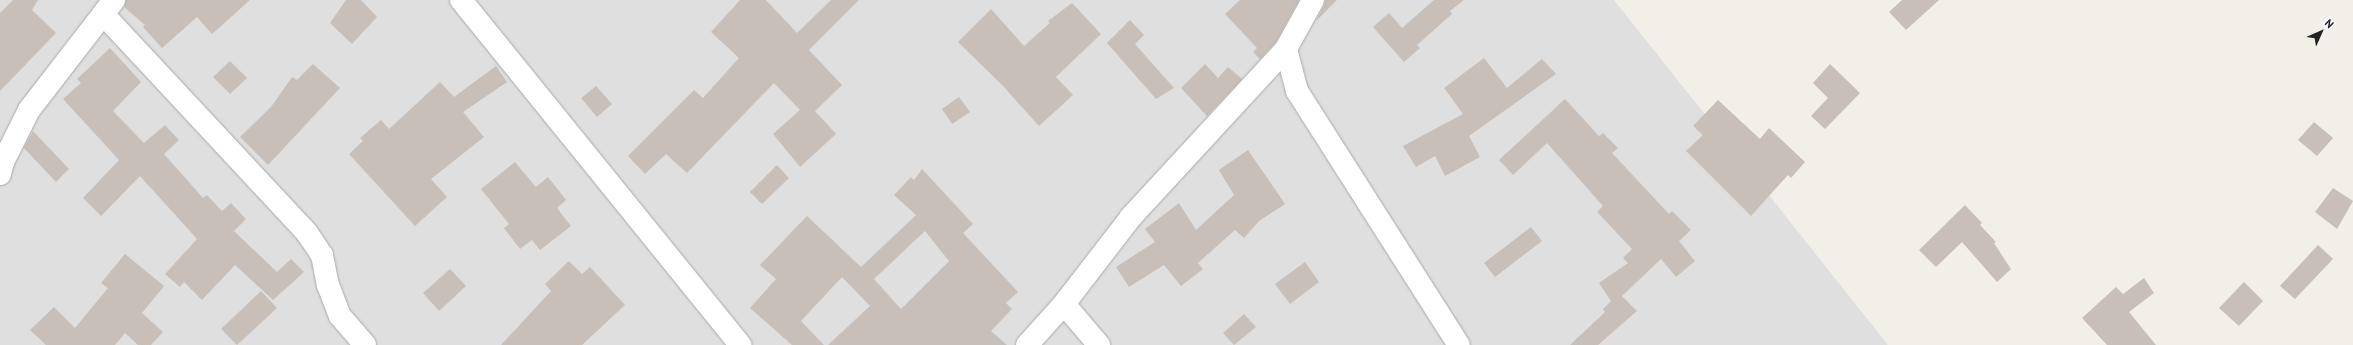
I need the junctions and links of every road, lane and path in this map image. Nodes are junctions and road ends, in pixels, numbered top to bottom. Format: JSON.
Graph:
{"nodes":[{"id":1,"x":461,"y":0,"type":"edge"},
{"id":2,"x":1313,"y":0,"type":"edge"},
{"id":3,"x":108,"y":7,"type":"edge"},
{"id":4,"x":1286,"y":49,"type":"junction"},
{"id":5,"x":1,"y":167,"type":"edge"},
{"id":6,"x":1064,"y":304,"type":"junction"},
{"id":7,"x":366,"y":345,"type":"edge"},
{"id":8,"x":740,"y":345,"type":"edge"},
{"id":9,"x":1026,"y":345,"type":"edge"},
{"id":10,"x":1099,"y":345,"type":"edge"},
{"id":11,"x":1459,"y":345,"type":"edge"}],
"edges":[{"from":1,"to":8,"type":"street"},
{"from":2,"to":4,"type":"street"},
{"from":3,"to":5,"type":"street"},
{"from":3,"to":7,"type":"street"},
{"from":4,"to":6,"type":"street"},
{"from":4,"to":11,"type":"street"},
{"from":6,"to":9,"type":"street"},
{"from":6,"to":10,"type":"street"}]}
